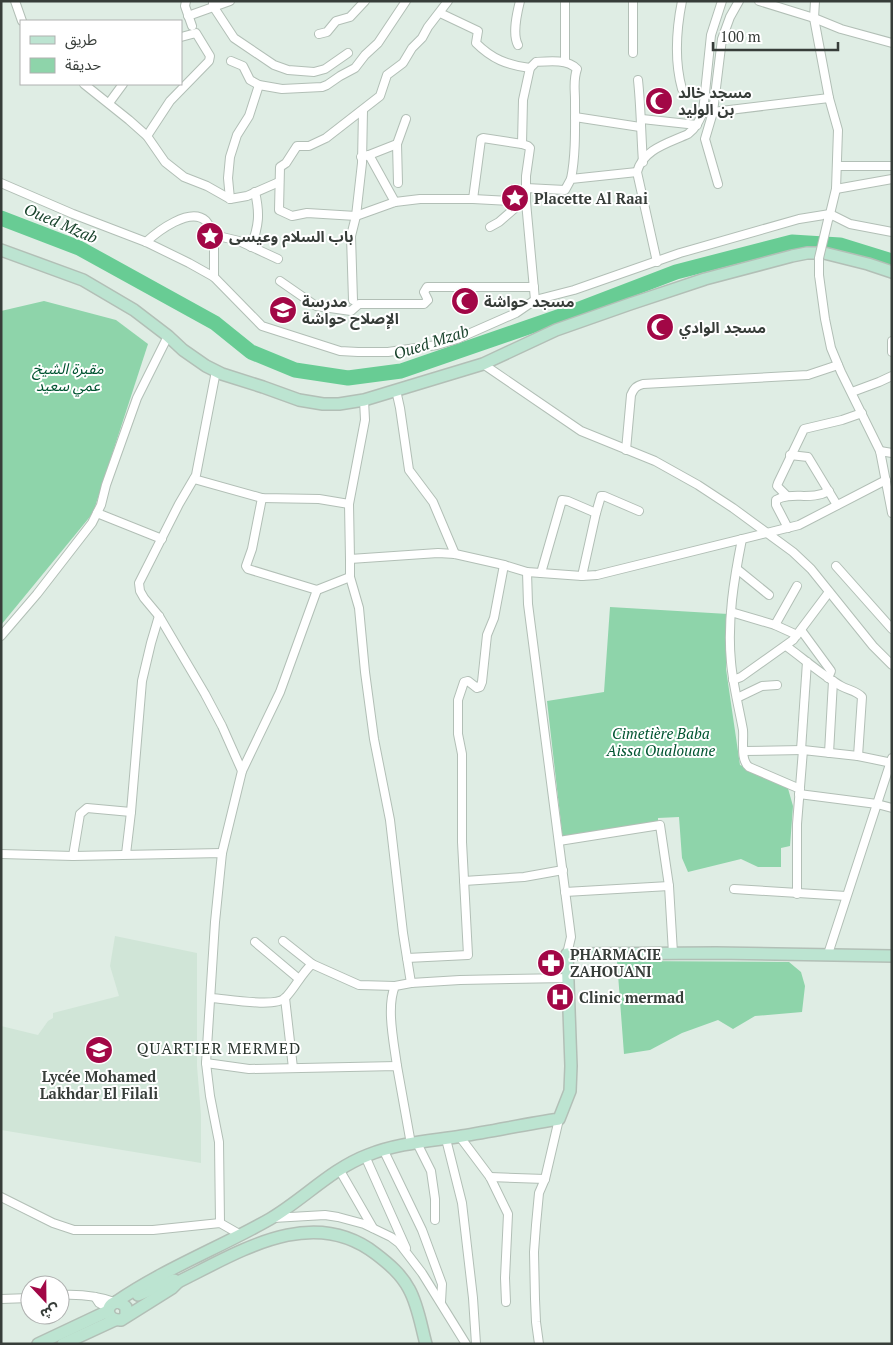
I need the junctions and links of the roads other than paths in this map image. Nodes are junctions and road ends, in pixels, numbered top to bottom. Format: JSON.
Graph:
{"nodes":[{"id":1,"x":15,"y":1,"type":"edge"},
{"id":2,"x":186,"y":1,"type":"edge"},
{"id":3,"x":230,"y":1,"type":"edge"},
{"id":4,"x":405,"y":1,"type":"edge"},
{"id":5,"x":448,"y":1,"type":"edge"},
{"id":6,"x":520,"y":1,"type":"edge"},
{"id":7,"x":566,"y":1,"type":"edge"},
{"id":8,"x":633,"y":1,"type":"edge"},
{"id":9,"x":682,"y":1,"type":"edge"},
{"id":10,"x":722,"y":1,"type":"edge"},
{"id":11,"x":739,"y":1,"type":"edge"},
{"id":12,"x":759,"y":1,"type":"edge"},
{"id":13,"x":815,"y":1,"type":"edge"},
{"id":14,"x":360,"y":2,"type":"edge"},
{"id":15,"x":213,"y":4,"type":"edge"},
{"id":16,"x":440,"y":12,"type":"junction"},
{"id":17,"x":188,"y":16,"type":"junction"},
{"id":18,"x":814,"y":18,"type":"junction"},
{"id":19,"x":22,"y":20,"type":"edge"},
{"id":20,"x":192,"y":26,"type":"dead end"},
{"id":21,"x":319,"y":34,"type":"dead end"},
{"id":22,"x":182,"y":37,"type":"edge"},
{"id":23,"x":892,"y":42,"type":"edge"},
{"id":24,"x":518,"y":45,"type":"dead end"},
{"id":25,"x":348,"y":53,"type":"dead end"},
{"id":26,"x":633,"y":53,"type":"dead end"},
{"id":27,"x":231,"y":61,"type":"dead end"},
{"id":28,"x":565,"y":62,"type":"junction"},
{"id":29,"x":530,"y":68,"type":"junction"},
{"id":30,"x":638,"y":80,"type":"dead end"},
{"id":31,"x":85,"y":85,"type":"edge"},
{"id":32,"x":123,"y":85,"type":"edge"},
{"id":33,"x":260,"y":85,"type":"junction"},
{"id":34,"x":682,"y":89,"type":"dead end"},
{"id":35,"x":830,"y":98,"type":"junction"},
{"id":36,"x":109,"y":103,"type":"junction"},
{"id":37,"x":363,"y":110,"type":"junction"},
{"id":38,"x":713,"y":112,"type":"junction"},
{"id":39,"x":574,"y":117,"type":"junction"},
{"id":40,"x":406,"y":118,"type":"dead end"},
{"id":41,"x":641,"y":123,"type":"junction"},
{"id":42,"x":697,"y":125,"type":"junction"},
{"id":43,"x":146,"y":136,"type":"junction"},
{"id":44,"x":397,"y":144,"type":"junction"},
{"id":45,"x":522,"y":144,"type":"junction"},
{"id":46,"x":365,"y":156,"type":"junction"},
{"id":47,"x":642,"y":162,"type":"junction"},
{"id":48,"x":837,"y":166,"type":"junction"},
{"id":49,"x":892,"y":166,"type":"edge"},
{"id":50,"x":637,"y":172,"type":"junction"},
{"id":51,"x":571,"y":179,"type":"junction"},
{"id":52,"x":892,"y":179,"type":"edge"},
{"id":53,"x":279,"y":182,"type":"junction"},
{"id":54,"x":1,"y":183,"type":"edge"},
{"id":55,"x":398,"y":183,"type":"dead end"},
{"id":56,"x":718,"y":184,"type":"dead end"},
{"id":57,"x":526,"y":188,"type":"junction"},
{"id":58,"x":836,"y":189,"type":"junction"},
{"id":59,"x":255,"y":192,"type":"junction"},
{"id":60,"x":230,"y":199,"type":"junction"},
{"id":61,"x":473,"y":199,"type":"junction"},
{"id":62,"x":395,"y":202,"type":"junction"},
{"id":63,"x":524,"y":202,"type":"junction"},
{"id":64,"x":356,"y":216,"type":"junction"},
{"id":65,"x":829,"y":217,"type":"junction"},
{"id":66,"x":490,"y":227,"type":"dead end"},
{"id":67,"x":892,"y":232,"type":"edge"},
{"id":68,"x":214,"y":234,"type":"junction"},
{"id":69,"x":146,"y":242,"type":"junction"},
{"id":70,"x":251,"y":247,"type":"junction"},
{"id":71,"x":1,"y":250,"type":"edge"},
{"id":72,"x":278,"y":259,"type":"dead end"},
{"id":73,"x":657,"y":262,"type":"junction"},
{"id":74,"x":892,"y":272,"type":"edge"},
{"id":75,"x":214,"y":277,"type":"junction"},
{"id":76,"x":280,"y":281,"type":"dead end"},
{"id":77,"x":534,"y":287,"type":"junction"},
{"id":78,"x":353,"y":300,"type":"dead end"},
{"id":79,"x":535,"y":300,"type":"junction"},
{"id":80,"x":168,"y":336,"type":"junction"},
{"id":81,"x":892,"y":341,"type":"edge"},
{"id":82,"x":892,"y":352,"type":"edge"},
{"id":83,"x":483,"y":364,"type":"junction"},
{"id":84,"x":838,"y":365,"type":"junction"},
{"id":85,"x":216,"y":371,"type":"junction"},
{"id":86,"x":892,"y":376,"type":"edge"},
{"id":87,"x":396,"y":390,"type":"junction"},
{"id":88,"x":852,"y":392,"type":"junction"},
{"id":89,"x":364,"y":400,"type":"junction"},
{"id":90,"x":862,"y":413,"type":"junction"},
{"id":91,"x":626,"y":450,"type":"junction"},
{"id":92,"x":880,"y":451,"type":"junction"},
{"id":93,"x":892,"y":453,"type":"edge"},
{"id":94,"x":790,"y":455,"type":"junction"},
{"id":95,"x":194,"y":479,"type":"junction"},
{"id":96,"x":886,"y":480,"type":"junction"},
{"id":97,"x":829,"y":491,"type":"junction"},
{"id":98,"x":787,"y":496,"type":"junction"},
{"id":99,"x":262,"y":498,"type":"junction"},
{"id":100,"x":349,"y":504,"type":"junction"},
{"id":101,"x":837,"y":505,"type":"junction"},
{"id":102,"x":640,"y":511,"type":"dead end"},
{"id":103,"x":97,"y":513,"type":"junction"},
{"id":104,"x":596,"y":513,"type":"junction"},
{"id":105,"x":892,"y":513,"type":"edge"},
{"id":106,"x":788,"y":528,"type":"junction"},
{"id":107,"x":768,"y":533,"type":"junction"},
{"id":108,"x":162,"y":539,"type":"junction"},
{"id":109,"x":742,"y":539,"type":"junction"},
{"id":110,"x":455,"y":554,"type":"junction"},
{"id":111,"x":350,"y":559,"type":"junction"},
{"id":112,"x":504,"y":565,"type":"junction"},
{"id":113,"x":836,"y":566,"type":"dead end"},
{"id":114,"x":737,"y":569,"type":"junction"},
{"id":115,"x":527,"y":572,"type":"junction"},
{"id":116,"x":541,"y":573,"type":"junction"},
{"id":117,"x":582,"y":576,"type":"junction"},
{"id":118,"x":350,"y":577,"type":"junction"},
{"id":119,"x":797,"y":586,"type":"dead end"},
{"id":120,"x":317,"y":590,"type":"junction"},
{"id":121,"x":829,"y":592,"type":"junction"},
{"id":122,"x":769,"y":595,"type":"dead end"},
{"id":123,"x":731,"y":612,"type":"junction"},
{"id":124,"x":159,"y":616,"type":"junction"},
{"id":125,"x":775,"y":625,"type":"junction"},
{"id":126,"x":892,"y":629,"type":"edge"},
{"id":127,"x":799,"y":632,"type":"junction"},
{"id":128,"x":1,"y":636,"type":"edge"},
{"id":129,"x":786,"y":646,"type":"junction"},
{"id":130,"x":807,"y":662,"type":"junction"},
{"id":131,"x":892,"y":665,"type":"edge"},
{"id":132,"x":831,"y":679,"type":"junction"},
{"id":133,"x":733,"y":680,"type":"junction"},
{"id":134,"x":777,"y":685,"type":"dead end"},
{"id":135,"x":737,"y":698,"type":"junction"},
{"id":136,"x":744,"y":750,"type":"junction"},
{"id":137,"x":802,"y":750,"type":"junction"},
{"id":138,"x":829,"y":753,"type":"junction"},
{"id":139,"x":858,"y":756,"type":"junction"},
{"id":140,"x":891,"y":761,"type":"edge"},
{"id":141,"x":242,"y":771,"type":"junction"},
{"id":142,"x":799,"y":792,"type":"junction"},
{"id":143,"x":877,"y":804,"type":"junction"},
{"id":144,"x":892,"y":808,"type":"edge"},
{"id":145,"x":131,"y":812,"type":"junction"},
{"id":146,"x":559,"y":841,"type":"junction"},
{"id":147,"x":222,"y":853,"type":"junction"},
{"id":148,"x":1,"y":854,"type":"edge"},
{"id":149,"x":126,"y":854,"type":"junction"},
{"id":150,"x":73,"y":856,"type":"junction"},
{"id":151,"x":563,"y":870,"type":"junction"},
{"id":152,"x":464,"y":881,"type":"junction"},
{"id":153,"x":669,"y":886,"type":"junction"},
{"id":154,"x":734,"y":890,"type":"dead end"},
{"id":155,"x":565,"y":892,"type":"junction"},
{"id":156,"x":797,"y":894,"type":"junction"},
{"id":157,"x":846,"y":896,"type":"junction"},
{"id":158,"x":255,"y":942,"type":"dead end"},
{"id":159,"x":283,"y":942,"type":"dead end"},
{"id":160,"x":673,"y":953,"type":"junction"},
{"id":161,"x":568,"y":954,"type":"junction"},
{"id":162,"x":828,"y":954,"type":"junction"},
{"id":163,"x":892,"y":956,"type":"edge"},
{"id":164,"x":407,"y":958,"type":"junction"},
{"id":165,"x":312,"y":964,"type":"junction"},
{"id":166,"x":568,"y":978,"type":"junction"},
{"id":167,"x":299,"y":979,"type":"junction"},
{"id":168,"x":411,"y":983,"type":"junction"},
{"id":169,"x":395,"y":986,"type":"junction"},
{"id":170,"x":212,"y":998,"type":"junction"},
{"id":171,"x":286,"y":998,"type":"junction"},
{"id":172,"x":206,"y":1063,"type":"junction"},
{"id":173,"x":397,"y":1066,"type":"junction"},
{"id":174,"x":293,"y":1068,"type":"junction"},
{"id":175,"x":559,"y":1119,"type":"junction"},
{"id":176,"x":460,"y":1137,"type":"junction"},
{"id":177,"x":446,"y":1138,"type":"junction"},
{"id":178,"x":414,"y":1143,"type":"junction"},
{"id":179,"x":384,"y":1149,"type":"junction"},
{"id":180,"x":365,"y":1156,"type":"junction"},
{"id":181,"x":339,"y":1169,"type":"junction"},
{"id":182,"x":490,"y":1177,"type":"junction"},
{"id":183,"x":545,"y":1179,"type":"junction"},
{"id":184,"x":1,"y":1197,"type":"edge"},
{"id":185,"x":271,"y":1218,"type":"junction"},
{"id":186,"x":435,"y":1220,"type":"dead end"},
{"id":187,"x":220,"y":1223,"type":"junction"},
{"id":188,"x":373,"y":1228,"type":"junction"},
{"id":189,"x":241,"y":1235,"type":"junction"},
{"id":190,"x":408,"y":1255,"type":"junction"},
{"id":191,"x":70,"y":1295,"type":"edge"},
{"id":192,"x":20,"y":1299,"type":"edge"},
{"id":193,"x":1,"y":1300,"type":"edge"},
{"id":194,"x":441,"y":1302,"type":"junction"},
{"id":195,"x":506,"y":1302,"type":"dead end"},
{"id":196,"x":115,"y":1309,"type":"junction"},
{"id":197,"x":77,"y":1341,"type":"edge"},
{"id":198,"x":38,"y":1344,"type":"edge"},
{"id":199,"x":63,"y":1344,"type":"edge"},
{"id":200,"x":426,"y":1344,"type":"edge"},
{"id":201,"x":466,"y":1344,"type":"edge"},
{"id":202,"x":476,"y":1344,"type":"edge"},
{"id":203,"x":539,"y":1344,"type":"edge"}],
"edges":[{"from":1,"to":19,"type":"street"},
{"from":2,"to":17,"type":"street"},
{"from":3,"to":15,"type":"street"},
{"from":4,"to":33,"type":"street"},
{"from":5,"to":16,"type":"street"},
{"from":6,"to":24,"type":"street"},
{"from":7,"to":28,"type":"street"},
{"from":8,"to":26,"type":"street"},
{"from":9,"to":34,"type":"street"},
{"from":10,"to":42,"type":"street"},
{"from":11,"to":38,"type":"street"},
{"from":12,"to":18,"type":"street"},
{"from":13,"to":18,"type":"street"},
{"from":14,"to":21,"type":"street"},
{"from":15,"to":17,"type":"street"},
{"from":15,"to":25,"type":"street"},
{"from":16,"to":29,"type":"street"},
{"from":16,"to":37,"type":"street"},
{"from":17,"to":20,"type":"street"},
{"from":18,"to":23,"type":"street"},
{"from":18,"to":35,"type":"street"},
{"from":22,"to":43,"type":"street"},
{"from":27,"to":33,"type":"street"},
{"from":28,"to":29,"type":"street"},
{"from":28,"to":39,"type":"street"},
{"from":29,"to":45,"type":"street"},
{"from":30,"to":41,"type":"street"},
{"from":31,"to":36,"type":"street"},
{"from":32,"to":36,"type":"street"},
{"from":33,"to":60,"type":"street"},
{"from":35,"to":38,"type":"street"},
{"from":35,"to":48,"type":"street"},
{"from":36,"to":43,"type":"street"},
{"from":37,"to":46,"type":"street"},
{"from":37,"to":53,"type":"street"},
{"from":38,"to":56,"type":"street"},
{"from":39,"to":41,"type":"street"},
{"from":39,"to":51,"type":"street"},
{"from":40,"to":44,"type":"street"},
{"from":41,"to":42,"type":"street"},
{"from":41,"to":47,"type":"street"},
{"from":42,"to":47,"type":"street"},
{"from":43,"to":60,"type":"street"},
{"from":44,"to":46,"type":"street"},
{"from":44,"to":55,"type":"street"},
{"from":45,"to":57,"type":"street"},
{"from":45,"to":61,"type":"street"},
{"from":46,"to":62,"type":"street"},
{"from":46,"to":64,"type":"street"},
{"from":47,"to":50,"type":"street"},
{"from":48,"to":49,"type":"street"},
{"from":48,"to":58,"type":"street"},
{"from":50,"to":51,"type":"street"},
{"from":50,"to":73,"type":"street"},
{"from":51,"to":57,"type":"street"},
{"from":52,"to":58,"type":"street"},
{"from":53,"to":59,"type":"street"},
{"from":53,"to":64,"type":"street"},
{"from":54,"to":69,"type":"street"},
{"from":57,"to":63,"type":"street"},
{"from":58,"to":65,"type":"street"},
{"from":59,"to":60,"type":"street"},
{"from":59,"to":70,"type":"street"},
{"from":61,"to":62,"type":"street"},
{"from":61,"to":63,"type":"street"},
{"from":62,"to":64,"type":"street"},
{"from":63,"to":66,"type":"street"},
{"from":63,"to":77,"type":"street"},
{"from":64,"to":78,"type":"street"},
{"from":65,"to":67,"type":"street"},
{"from":65,"to":73,"type":"street"},
{"from":65,"to":84,"type":"street","bridge":true},
{"from":68,"to":69,"type":"street"},
{"from":68,"to":70,"type":"street"},
{"from":68,"to":75,"type":"street"},
{"from":69,"to":75,"type":"street"},
{"from":70,"to":72,"type":"street"},
{"from":71,"to":80,"type":"main road"},
{"from":73,"to":79,"type":"street"},
{"from":74,"to":83,"type":"main road"},
{"from":75,"to":79,"type":"street"},
{"from":76,"to":77,"type":"street"},
{"from":77,"to":79,"type":"street"},
{"from":80,"to":85,"type":"main road"},
{"from":80,"to":103,"type":"street"},
{"from":81,"to":82,"type":"street"},
{"from":83,"to":87,"type":"main road"},
{"from":83,"to":91,"type":"street"},
{"from":84,"to":88,"type":"street"},
{"from":84,"to":91,"type":"street"},
{"from":85,"to":89,"type":"main road"},
{"from":85,"to":95,"type":"street"},
{"from":86,"to":88,"type":"street"},
{"from":87,"to":89,"type":"main road"},
{"from":87,"to":110,"type":"street"},
{"from":88,"to":90,"type":"street"},
{"from":89,"to":100,"type":"street"},
{"from":90,"to":92,"type":"street"},
{"from":90,"to":94,"type":"street"},
{"from":91,"to":107,"type":"street"},
{"from":92,"to":93,"type":"street"},
{"from":92,"to":96,"type":"street"},
{"from":94,"to":97,"type":"street"},
{"from":94,"to":98,"type":"street"},
{"from":95,"to":99,"type":"street"},
{"from":95,"to":108,"type":"street"},
{"from":96,"to":101,"type":"street"},
{"from":96,"to":105,"type":"street"},
{"from":97,"to":98,"type":"street"},
{"from":97,"to":101,"type":"street"},
{"from":98,"to":106,"type":"street"},
{"from":99,"to":100,"type":"street"},
{"from":99,"to":120,"type":"street"},
{"from":100,"to":111,"type":"street"},
{"from":101,"to":106,"type":"street"},
{"from":102,"to":104,"type":"street"},
{"from":103,"to":108,"type":"street"},
{"from":103,"to":128,"type":"street"},
{"from":104,"to":116,"type":"street"},
{"from":104,"to":117,"type":"street"},
{"from":106,"to":107,"type":"street"},
{"from":107,"to":109,"type":"street"},
{"from":107,"to":121,"type":"street"},
{"from":108,"to":124,"type":"street"},
{"from":109,"to":114,"type":"street"},
{"from":109,"to":117,"type":"street"},
{"from":110,"to":111,"type":"street"},
{"from":110,"to":112,"type":"street"},
{"from":111,"to":118,"type":"street"},
{"from":112,"to":115,"type":"street"},
{"from":112,"to":152,"type":"street"},
{"from":113,"to":126,"type":"street"},
{"from":114,"to":122,"type":"street"},
{"from":114,"to":123,"type":"street"},
{"from":115,"to":116,"type":"street"},
{"from":115,"to":146,"type":"street"},
{"from":116,"to":117,"type":"street"},
{"from":118,"to":120,"type":"street"},
{"from":118,"to":164,"type":"street"},
{"from":119,"to":125,"type":"street"},
{"from":120,"to":141,"type":"street"},
{"from":121,"to":127,"type":"street"},
{"from":121,"to":131,"type":"street"},
{"from":123,"to":125,"type":"street"},
{"from":123,"to":133,"type":"street"},
{"from":124,"to":141,"type":"street"},
{"from":124,"to":145,"type":"street"},
{"from":125,"to":127,"type":"street"},
{"from":127,"to":129,"type":"street"},
{"from":127,"to":132,"type":"street"},
{"from":129,"to":130,"type":"street"},
{"from":129,"to":133,"type":"street"},
{"from":130,"to":132,"type":"street"},
{"from":130,"to":137,"type":"street"},
{"from":132,"to":138,"type":"street"},
{"from":132,"to":139,"type":"street"},
{"from":133,"to":135,"type":"street"},
{"from":134,"to":135,"type":"street"},
{"from":135,"to":136,"type":"street"},
{"from":136,"to":137,"type":"street"},
{"from":136,"to":142,"type":"street"},
{"from":137,"to":138,"type":"street"},
{"from":137,"to":142,"type":"street"},
{"from":138,"to":139,"type":"street"},
{"from":139,"to":140,"type":"street"},
{"from":140,"to":143,"type":"street"},
{"from":141,"to":147,"type":"street"},
{"from":142,"to":143,"type":"street"},
{"from":142,"to":156,"type":"street"},
{"from":143,"to":144,"type":"street"},
{"from":143,"to":157,"type":"street"},
{"from":145,"to":149,"type":"street"},
{"from":145,"to":150,"type":"street"},
{"from":146,"to":151,"type":"street"},
{"from":146,"to":153,"type":"street"},
{"from":147,"to":149,"type":"street"},
{"from":147,"to":170,"type":"street"},
{"from":148,"to":150,"type":"street"},
{"from":149,"to":150,"type":"street"},
{"from":151,"to":152,"type":"street"},
{"from":151,"to":155,"type":"street"},
{"from":152,"to":164,"type":"street"},
{"from":153,"to":155,"type":"street"},
{"from":153,"to":160,"type":"street"},
{"from":154,"to":156,"type":"street"},
{"from":155,"to":161,"type":"street"},
{"from":156,"to":157,"type":"street"},
{"from":157,"to":162,"type":"street"},
{"from":158,"to":167,"type":"street"},
{"from":159,"to":165,"type":"street"},
{"from":160,"to":161,"type":"main road"},
{"from":160,"to":162,"type":"main road"},
{"from":161,"to":166,"type":"main road"},
{"from":162,"to":163,"type":"main road"},
{"from":164,"to":168,"type":"street"},
{"from":165,"to":167,"type":"street"},
{"from":165,"to":169,"type":"street"},
{"from":166,"to":168,"type":"street"},
{"from":166,"to":175,"type":"main road"},
{"from":167,"to":171,"type":"street"},
{"from":168,"to":169,"type":"street"},
{"from":169,"to":173,"type":"street"},
{"from":170,"to":171,"type":"street"},
{"from":170,"to":172,"type":"street"},
{"from":171,"to":174,"type":"street"},
{"from":172,"to":174,"type":"street"},
{"from":172,"to":187,"type":"street"},
{"from":173,"to":174,"type":"street"},
{"from":173,"to":178,"type":"street"},
{"from":175,"to":176,"type":"main road"},
{"from":175,"to":183,"type":"street"},
{"from":176,"to":177,"type":"main road"},
{"from":176,"to":182,"type":"street"},
{"from":177,"to":178,"type":"main road"},
{"from":177,"to":202,"type":"street"},
{"from":178,"to":179,"type":"main road"},
{"from":178,"to":186,"type":"street"},
{"from":179,"to":180,"type":"main road"},
{"from":179,"to":194,"type":"street"},
{"from":180,"to":181,"type":"main road"},
{"from":180,"to":190,"type":"street"},
{"from":181,"to":185,"type":"main road"},
{"from":181,"to":188,"type":"street"},
{"from":182,"to":183,"type":"street"},
{"from":182,"to":195,"type":"street"},
{"from":183,"to":203,"type":"street"},
{"from":184,"to":187,"type":"street"},
{"from":185,"to":188,"type":"street"},
{"from":185,"to":189,"type":"main road"},
{"from":187,"to":189,"type":"street"},
{"from":188,"to":190,"type":"street"},
{"from":189,"to":196,"type":"main road"},
{"from":190,"to":194,"type":"street"},
{"from":191,"to":196,"type":"street"},
{"from":192,"to":193,"type":"street"},
{"from":194,"to":201,"type":"street"},
{"from":196,"to":197,"type":"main road"},
{"from":196,"to":198,"type":"main road"},
{"from":196,"to":200,"type":"main road"},
{"from":197,"to":199,"type":"main road"}]}
